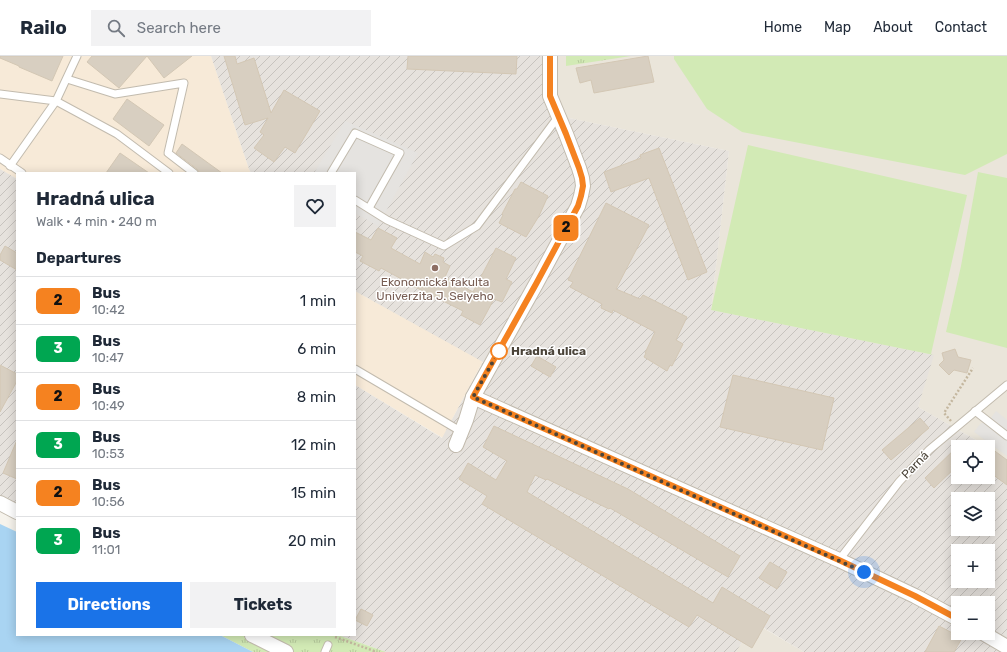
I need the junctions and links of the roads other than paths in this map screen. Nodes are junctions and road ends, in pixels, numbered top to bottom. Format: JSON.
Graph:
{"nodes":[{"id":1,"x":77,"y":56,"type":"edge"},
{"id":2,"x":550,"y":56,"type":"edge"},
{"id":3,"x":67,"y":79,"type":"junction"},
{"id":4,"x":0,"y":94,"type":"edge"},
{"id":5,"x":56,"y":101,"type":"junction"},
{"id":6,"x":559,"y":116,"type":"junction"},
{"id":7,"x":0,"y":158,"type":"edge"},
{"id":8,"x":10,"y":166,"type":"junction"},
{"id":9,"x":20,"y":172,"type":"edge"},
{"id":10,"x":168,"y":172,"type":"edge"},
{"id":11,"x":193,"y":172,"type":"edge"},
{"id":12,"x":332,"y":172,"type":"edge"},
{"id":13,"x":356,"y":201,"type":"edge"},
{"id":14,"x":369,"y":208,"type":"junction"},
{"id":15,"x":356,"y":371,"type":"edge"},
{"id":16,"x":1007,"y":385,"type":"edge"},
{"id":17,"x":473,"y":397,"type":"junction"},
{"id":18,"x":975,"y":411,"type":"junction"},
{"id":19,"x":462,"y":432,"type":"junction"},
{"id":20,"x":1007,"y":436,"type":"edge"},
{"id":21,"x":456,"y":445,"type":"dead end"},
{"id":22,"x":0,"y":503,"type":"edge"},
{"id":23,"x":16,"y":511,"type":"edge"},
{"id":24,"x":839,"y":560,"type":"junction"},
{"id":25,"x":951,"y":616,"type":"edge"},
{"id":26,"x":254,"y":636,"type":"edge"},
{"id":27,"x":995,"y":640,"type":"edge"},
{"id":28,"x":328,"y":645,"type":"dead end"},
{"id":29,"x":1007,"y":646,"type":"edge"},
{"id":30,"x":286,"y":652,"type":"edge"},
{"id":31,"x":325,"y":652,"type":"edge"}],
"edges":[{"from":1,"to":3,"type":"lane"},
{"from":2,"to":6,"type":"street"},
{"from":3,"to":5,"type":"lane"},
{"from":3,"to":11,"type":"lane"},
{"from":4,"to":5,"type":"lane"},
{"from":5,"to":8,"type":"lane"},
{"from":5,"to":10,"type":"lane"},
{"from":6,"to":14,"type":"lane"},
{"from":6,"to":17,"type":"street"},
{"from":7,"to":8,"type":"lane"},
{"from":8,"to":9,"type":"lane"},
{"from":12,"to":14,"type":"lane"},
{"from":13,"to":14,"type":"lane"},
{"from":15,"to":19,"type":"lane"},
{"from":16,"to":18,"type":"lane","name":"Parná"},
{"from":17,"to":19,"type":"street"},
{"from":17,"to":24,"type":"street"},
{"from":18,"to":20,"type":"lane"},
{"from":18,"to":24,"type":"lane","name":"Parná"},
{"from":19,"to":21,"type":"street"},
{"from":22,"to":23,"type":"street"},
{"from":24,"to":25,"type":"street"},
{"from":26,"to":30,"type":"street"},
{"from":27,"to":29,"type":"street"},
{"from":28,"to":31,"type":"lane"}]}
